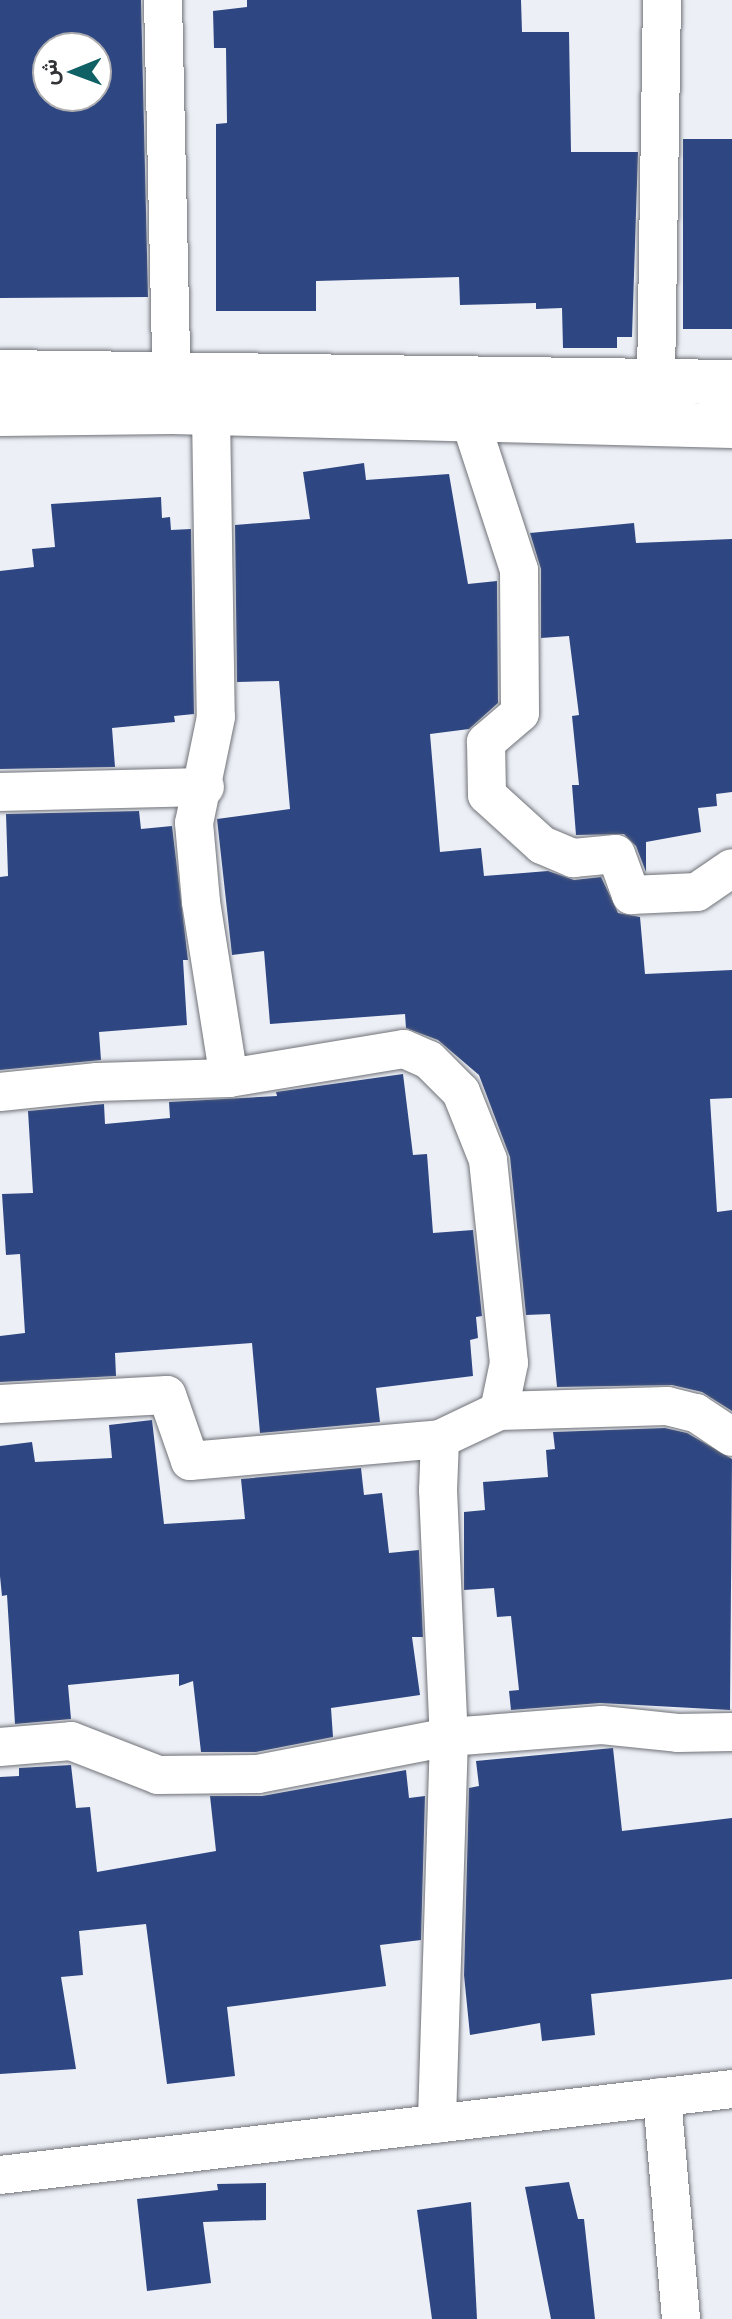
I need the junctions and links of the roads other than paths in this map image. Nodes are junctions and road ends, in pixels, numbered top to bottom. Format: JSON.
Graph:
{"nodes":[{"id":1,"x":163,"y":0,"type":"edge"},
{"id":2,"x":662,"y":0,"type":"edge"},
{"id":3,"x":0,"y":372,"type":"edge"},
{"id":4,"x":656,"y":380,"type":"junction"},
{"id":5,"x":732,"y":382,"type":"edge"},
{"id":6,"x":185,"y":399,"type":"junction"},
{"id":7,"x":0,"y":414,"type":"edge"},
{"id":8,"x":470,"y":420,"type":"junction"},
{"id":9,"x":732,"y":426,"type":"edge"},
{"id":10,"x":205,"y":787,"type":"junction"},
{"id":11,"x":0,"y":792,"type":"edge"},
{"id":12,"x":732,"y":868,"type":"edge"},
{"id":13,"x":229,"y":1078,"type":"junction"},
{"id":14,"x":0,"y":1092,"type":"edge"},
{"id":15,"x":0,"y":1404,"type":"edge"},
{"id":16,"x":499,"y":1411,"type":"junction"},
{"id":17,"x":732,"y":1437,"type":"edge"},
{"id":18,"x":440,"y":1439,"type":"junction"},
{"id":19,"x":732,"y":1732,"type":"edge"},
{"id":20,"x":449,"y":1737,"type":"junction"},
{"id":21,"x":0,"y":1747,"type":"edge"},
{"id":22,"x":732,"y":2089,"type":"edge"},
{"id":23,"x":662,"y":2097,"type":"junction"},
{"id":24,"x":437,"y":2124,"type":"junction"},
{"id":25,"x":0,"y":2175,"type":"edge"},
{"id":26,"x":681,"y":2319,"type":"edge"}],
"edges":[{"from":1,"to":6,"type":"street"},
{"from":2,"to":4,"type":"street"},
{"from":3,"to":6,"type":"street"},
{"from":4,"to":5,"type":"street"},
{"from":4,"to":6,"type":"street"},
{"from":6,"to":7,"type":"street"},
{"from":6,"to":8,"type":"street"},
{"from":6,"to":10,"type":"street"},
{"from":8,"to":9,"type":"street"},
{"from":8,"to":12,"type":"street"},
{"from":10,"to":11,"type":"street"},
{"from":10,"to":13,"type":"street"},
{"from":13,"to":14,"type":"street"},
{"from":13,"to":16,"type":"street"},
{"from":15,"to":18,"type":"street"},
{"from":16,"to":17,"type":"street"},
{"from":16,"to":18,"type":"street"},
{"from":18,"to":20,"type":"street"},
{"from":19,"to":20,"type":"street"},
{"from":20,"to":21,"type":"street"},
{"from":20,"to":24,"type":"street"},
{"from":22,"to":23,"type":"street"},
{"from":23,"to":24,"type":"street"},
{"from":23,"to":26,"type":"street"},
{"from":24,"to":25,"type":"street"}]}
